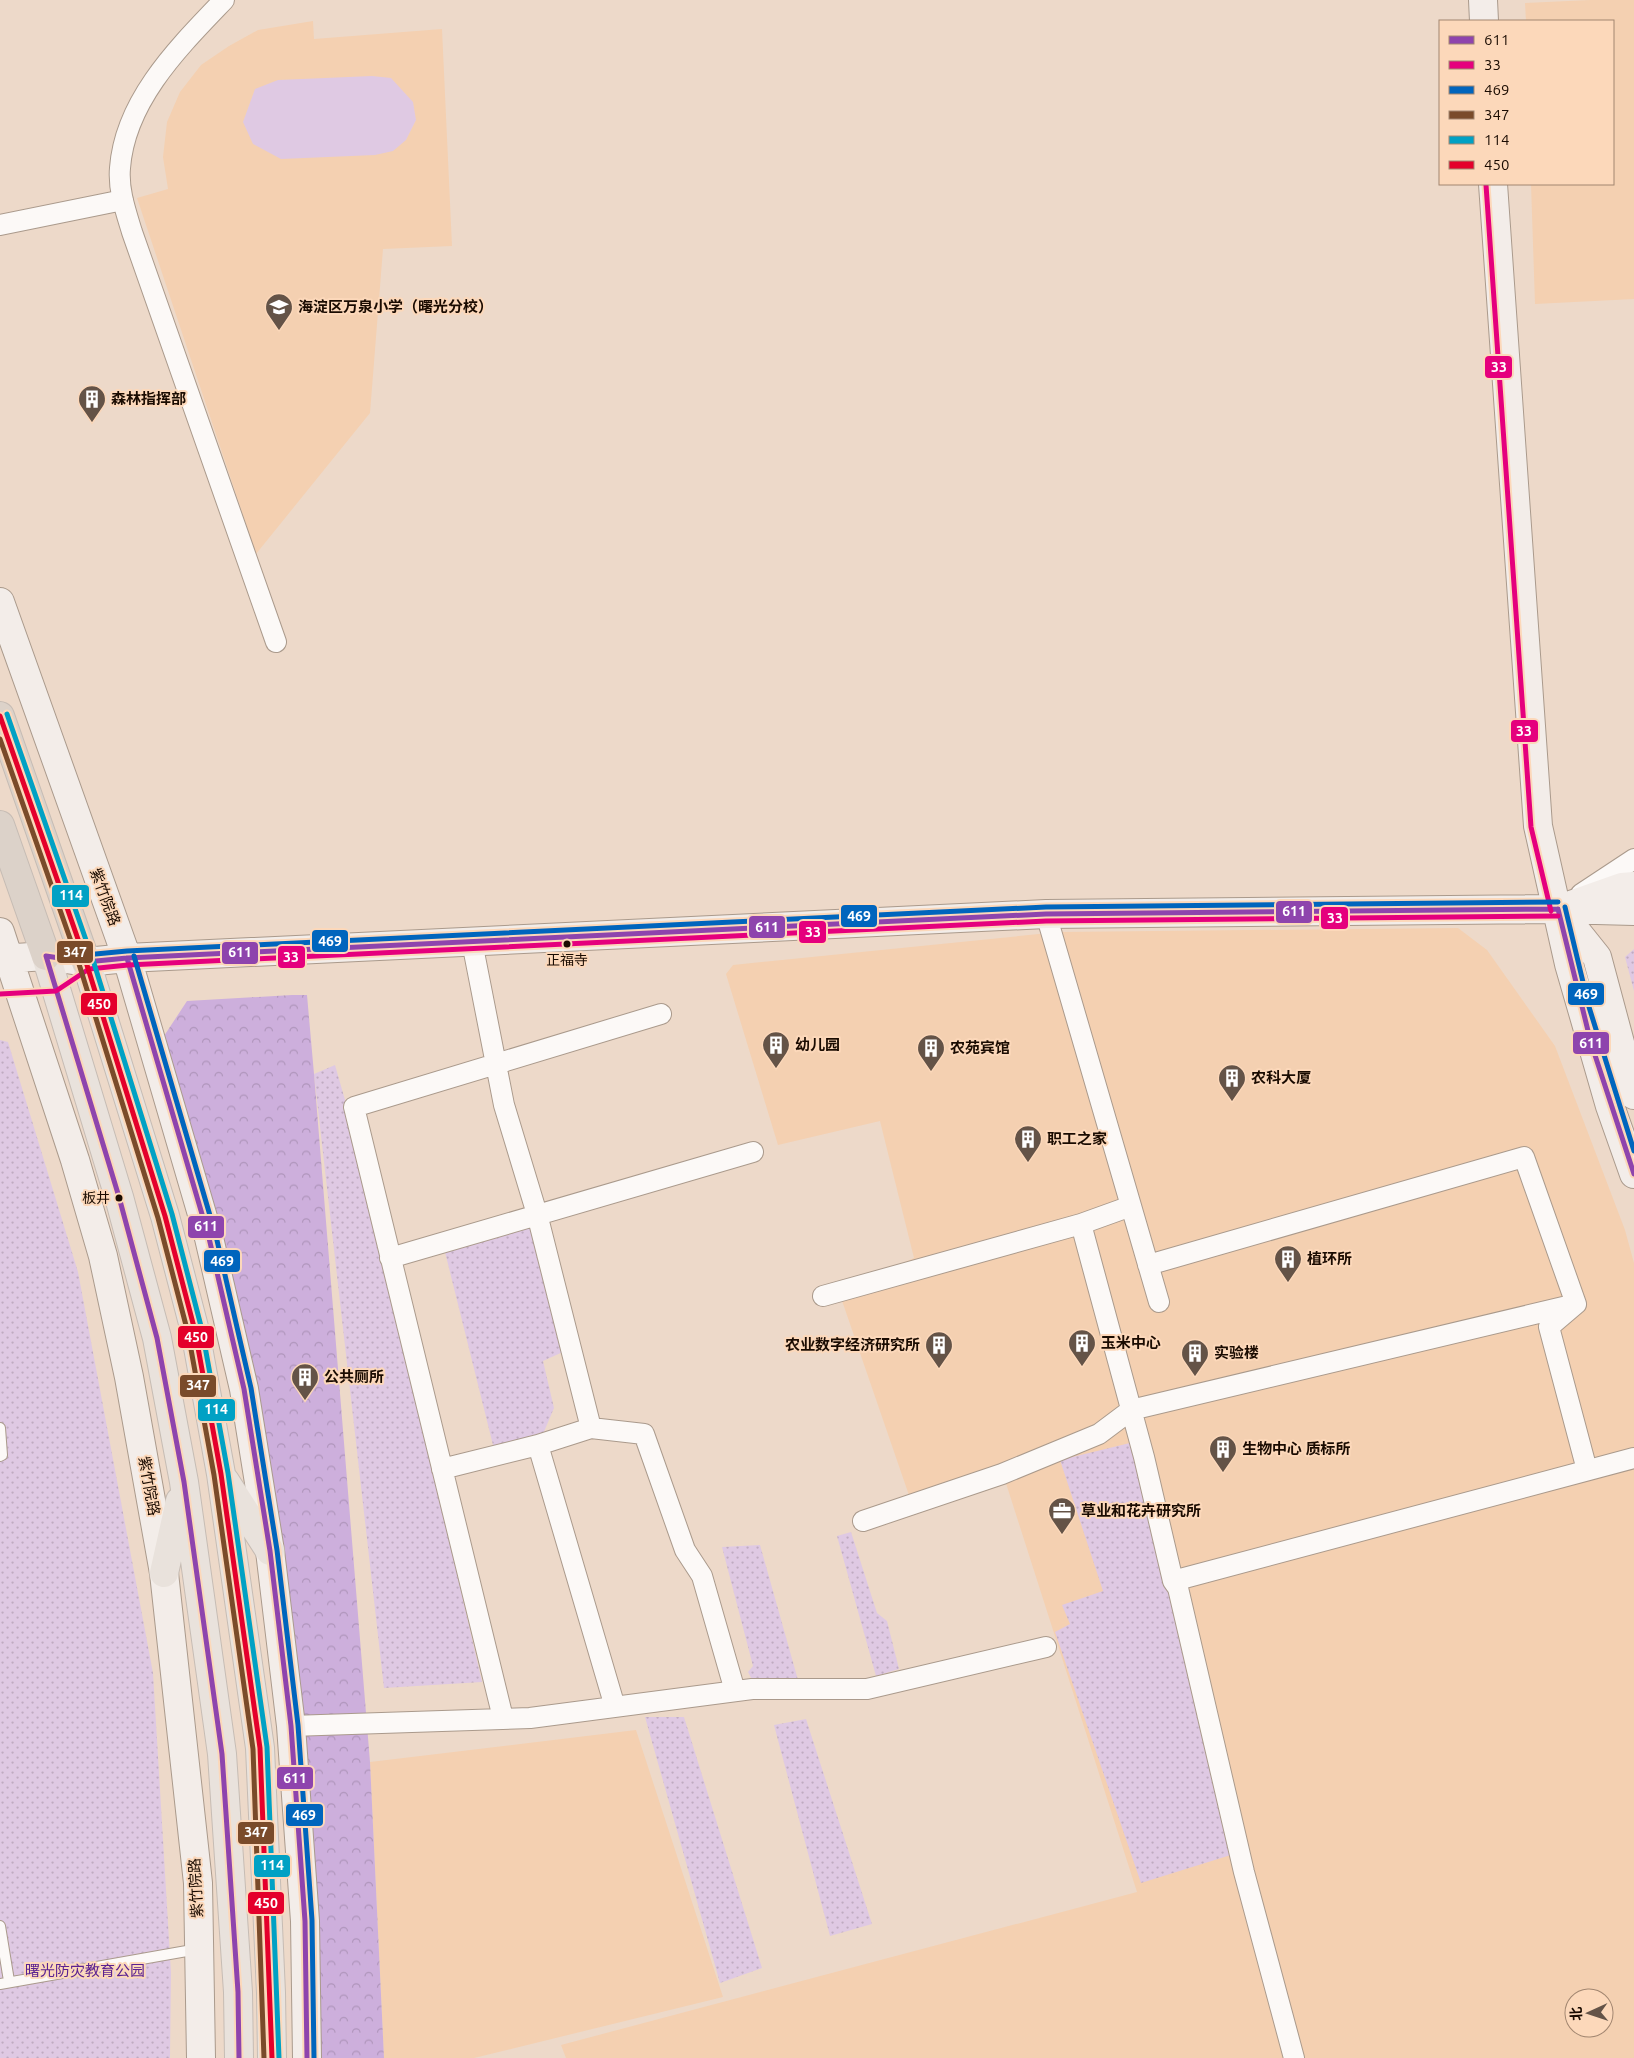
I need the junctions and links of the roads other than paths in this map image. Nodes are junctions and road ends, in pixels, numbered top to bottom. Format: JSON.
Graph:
{"nodes":[{"id":1,"x":224,"y":0,"type":"edge"},
{"id":2,"x":1482,"y":0,"type":"edge"},
{"id":3,"x":1484,"y":20,"type":"edge"},
{"id":4,"x":1493,"y":185,"type":"edge"},
{"id":5,"x":123,"y":200,"type":"junction"},
{"id":6,"x":0,"y":225,"type":"edge"},
{"id":7,"x":0,"y":602,"type":"edge"},
{"id":8,"x":276,"y":642,"type":"dead end"},
{"id":9,"x":0,"y":716,"type":"edge"},
{"id":10,"x":0,"y":825,"type":"edge"},
{"id":11,"x":1634,"y":858,"type":"edge"},
{"id":12,"x":1634,"y":886,"type":"edge"},
{"id":13,"x":1558,"y":909,"type":"junction"},
{"id":14,"x":1634,"y":911,"type":"edge"},
{"id":15,"x":1046,"y":914,"type":"junction"},
{"id":16,"x":0,"y":932,"type":"edge"},
{"id":17,"x":472,"y":942,"type":"junction"},
{"id":18,"x":46,"y":956,"type":"junction"},
{"id":19,"x":5,"y":958,"type":"edge"},
{"id":20,"x":127,"y":958,"type":"junction"},
{"id":21,"x":86,"y":962,"type":"junction"},
{"id":22,"x":54,"y":984,"type":"junction"},
{"id":23,"x":10,"y":987,"type":"edge"},
{"id":24,"x":660,"y":1014,"type":"dead end"},
{"id":25,"x":496,"y":1063,"type":"junction"},
{"id":26,"x":1634,"y":1094,"type":"edge"},
{"id":27,"x":753,"y":1152,"type":"dead end"},
{"id":28,"x":1634,"y":1174,"type":"edge"},
{"id":29,"x":1131,"y":1206,"type":"junction"},
{"id":30,"x":537,"y":1214,"type":"junction"},
{"id":31,"x":1081,"y":1224,"type":"junction"},
{"id":32,"x":390,"y":1258,"type":"junction"},
{"id":33,"x":1148,"y":1265,"type":"junction"},
{"id":34,"x":823,"y":1296,"type":"dead end"},
{"id":35,"x":1159,"y":1302,"type":"dead end"},
{"id":36,"x":1576,"y":1304,"type":"junction"},
{"id":37,"x":1131,"y":1410,"type":"junction"},
{"id":38,"x":0,"y":1428,"type":"edge"},
{"id":39,"x":591,"y":1428,"type":"junction"},
{"id":40,"x":538,"y":1445,"type":"junction"},
{"id":41,"x":0,"y":1456,"type":"edge"},
{"id":42,"x":1634,"y":1458,"type":"edge"},
{"id":43,"x":442,"y":1469,"type":"junction"},
{"id":44,"x":1587,"y":1470,"type":"junction"},
{"id":45,"x":221,"y":1474,"type":"junction"},
{"id":46,"x":184,"y":1482,"type":"junction"},
{"id":47,"x":863,"y":1521,"type":"dead end"},
{"id":48,"x":270,"y":1551,"type":"junction"},
{"id":49,"x":164,"y":1573,"type":"junction"},
{"id":50,"x":1173,"y":1581,"type":"junction"},
{"id":51,"x":1046,"y":1647,"type":"dead end"},
{"id":52,"x":735,"y":1691,"type":"junction"},
{"id":53,"x":615,"y":1707,"type":"junction"},
{"id":54,"x":503,"y":1718,"type":"junction"},
{"id":55,"x":291,"y":1726,"type":"junction"},
{"id":56,"x":0,"y":1926,"type":"edge"},
{"id":57,"x":199,"y":1949,"type":"junction"},
{"id":58,"x":5,"y":1983,"type":"edge"},
{"id":59,"x":201,"y":2058,"type":"edge"},
{"id":60,"x":238,"y":2058,"type":"edge"},
{"id":61,"x":272,"y":2058,"type":"edge"},
{"id":62,"x":307,"y":2058,"type":"edge"},
{"id":63,"x":1294,"y":2058,"type":"edge"}],
"edges":[{"from":1,"to":5,"type":"street"},
{"from":2,"to":3,"type":"street"},
{"from":4,"to":13,"type":"street"},
{"from":5,"to":6,"type":"street"},
{"from":5,"to":8,"type":"street"},
{"from":7,"to":20,"type":"street","name":"紫竹院路"},
{"from":9,"to":21,"type":"highway"},
{"from":10,"to":18,"type":"highway"},
{"from":11,"to":13,"type":"street"},
{"from":12,"to":13,"type":"street"},
{"from":13,"to":14,"type":"street"},
{"from":13,"to":15,"type":"street"},
{"from":13,"to":26,"type":"street"},
{"from":13,"to":28,"type":"street"},
{"from":15,"to":17,"type":"street"},
{"from":15,"to":29,"type":"street"},
{"from":16,"to":19,"type":"street","name":"紫竹院路"},
{"from":17,"to":20,"type":"street"},
{"from":17,"to":25,"type":"street"},
{"from":18,"to":19,"type":"street"},
{"from":18,"to":21,"type":"street"},
{"from":18,"to":22,"type":"main road"},
{"from":19,"to":23,"type":"street","name":"紫竹院路"},
{"from":20,"to":21,"type":"street"},
{"from":20,"to":48,"type":"street","name":"紫竹院路"},
{"from":21,"to":22,"type":"street"},
{"from":21,"to":45,"type":"main road"},
{"from":22,"to":23,"type":"street"},
{"from":22,"to":46,"type":"main road"},
{"from":23,"to":49,"type":"street","name":"紫竹院路"},
{"from":24,"to":25,"type":"street"},
{"from":25,"to":30,"type":"street"},
{"from":25,"to":32,"type":"street"},
{"from":27,"to":30,"type":"street"},
{"from":29,"to":31,"type":"street"},
{"from":29,"to":33,"type":"street"},
{"from":30,"to":32,"type":"street"},
{"from":30,"to":39,"type":"street"},
{"from":31,"to":34,"type":"street"},
{"from":31,"to":37,"type":"street"},
{"from":32,"to":43,"type":"street"},
{"from":33,"to":35,"type":"street"},
{"from":33,"to":36,"type":"street"},
{"from":36,"to":37,"type":"street"},
{"from":36,"to":44,"type":"street"},
{"from":37,"to":47,"type":"street"},
{"from":37,"to":50,"type":"street"},
{"from":38,"to":41,"type":"lane"},
{"from":39,"to":40,"type":"street"},
{"from":39,"to":52,"type":"street"},
{"from":40,"to":43,"type":"street"},
{"from":40,"to":53,"type":"street"},
{"from":42,"to":44,"type":"street"},
{"from":43,"to":54,"type":"street"},
{"from":44,"to":50,"type":"street"},
{"from":45,"to":48,"type":"main road"},
{"from":45,"to":61,"type":"main road"},
{"from":46,"to":49,"type":"main road"},
{"from":46,"to":60,"type":"main road"},
{"from":48,"to":55,"type":"street","name":"紫竹院路"},
{"from":49,"to":57,"type":"street","name":"紫竹院路"},
{"from":50,"to":63,"type":"street"},
{"from":51,"to":52,"type":"street"},
{"from":52,"to":53,"type":"street"},
{"from":53,"to":54,"type":"street"},
{"from":54,"to":55,"type":"street"},
{"from":55,"to":62,"type":"street","name":"紫竹院路"},
{"from":56,"to":58,"type":"lane"},
{"from":57,"to":58,"type":"lane"},
{"from":57,"to":59,"type":"street","name":"紫竹院路"}]}
